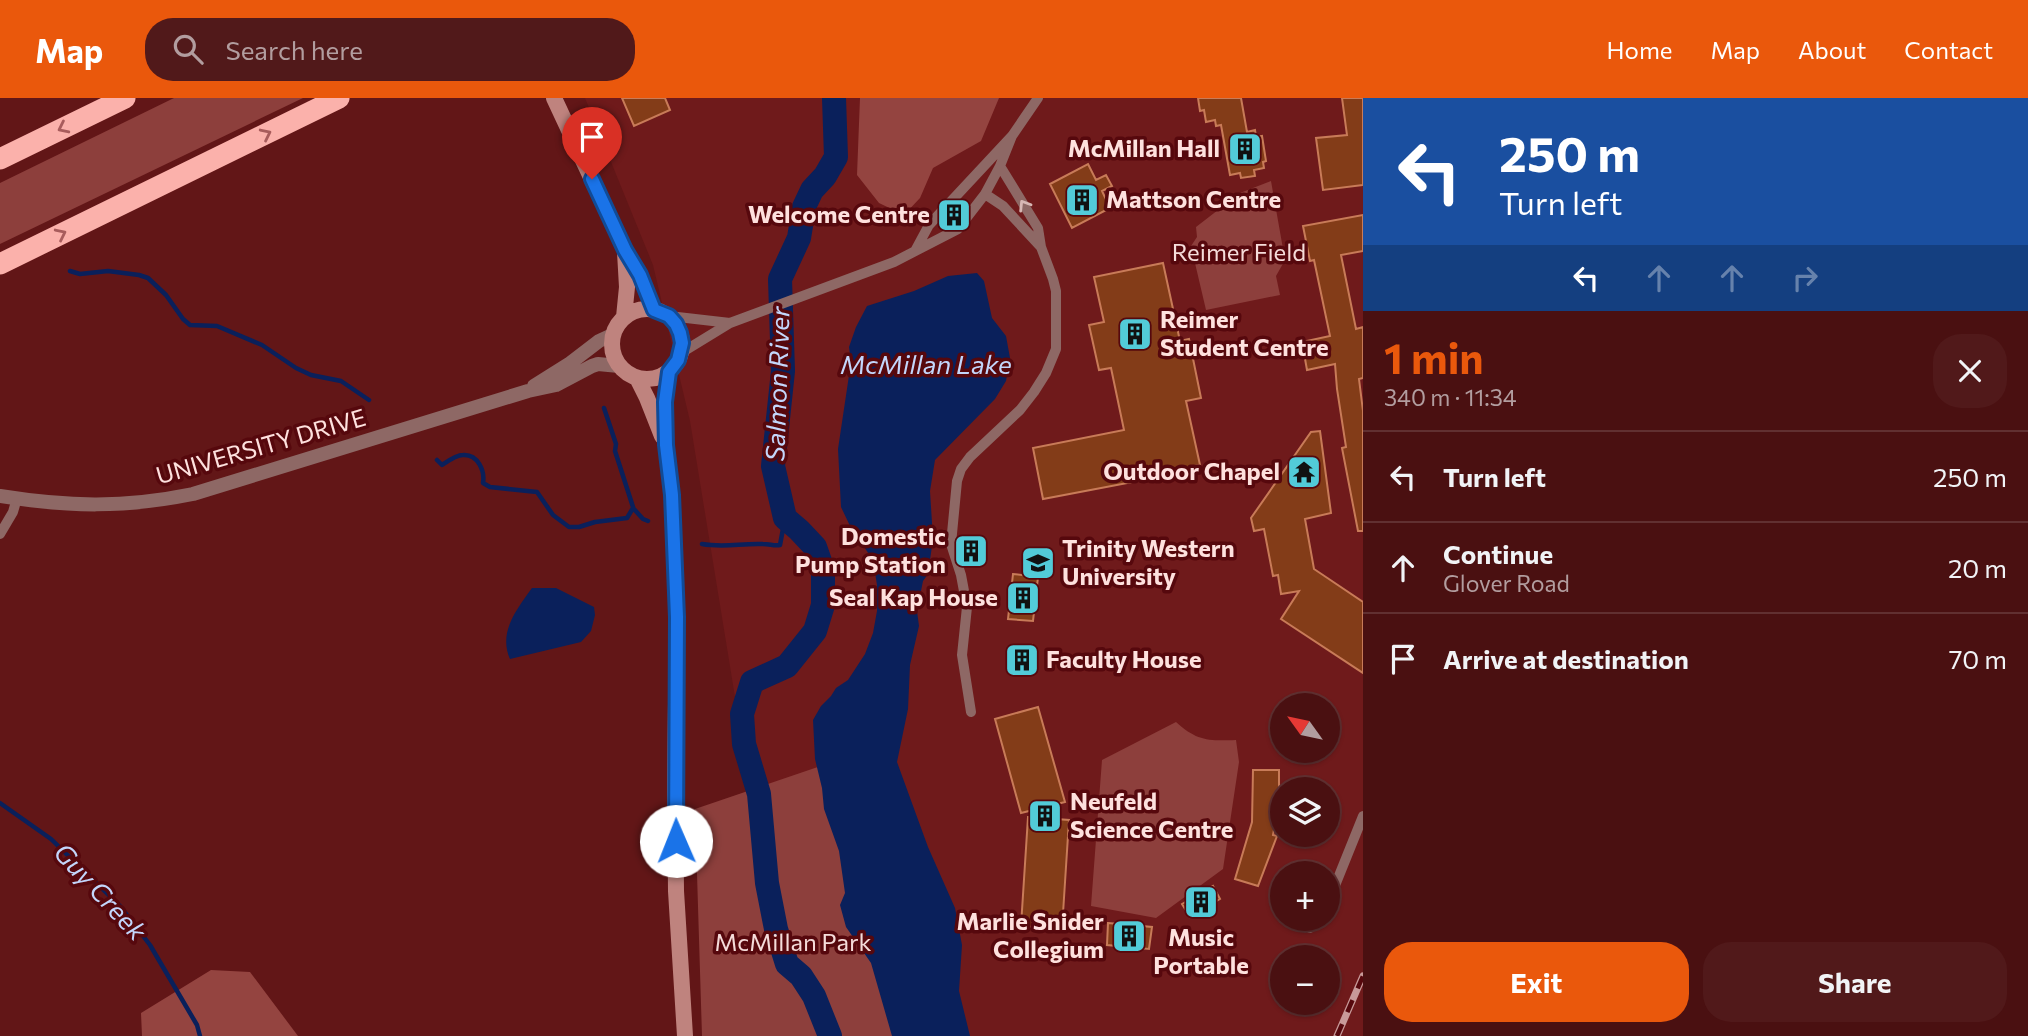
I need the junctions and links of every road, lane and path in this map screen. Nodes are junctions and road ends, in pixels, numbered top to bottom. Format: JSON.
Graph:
{"nodes":[{"id":1,"x":125,"y":98,"type":"edge"},
{"id":2,"x":339,"y":98,"type":"edge"},
{"id":3,"x":554,"y":98,"type":"edge"},
{"id":4,"x":1038,"y":98,"type":"edge"},
{"id":5,"x":1012,"y":136,"type":"junction"},
{"id":6,"x":0,"y":159,"type":"edge"},
{"id":7,"x":1000,"y":166,"type":"junction"},
{"id":8,"x":985,"y":194,"type":"junction"},
{"id":9,"x":1041,"y":247,"type":"junction"},
{"id":10,"x":625,"y":250,"type":"junction"},
{"id":11,"x":915,"y":251,"type":"junction"},
{"id":12,"x":0,"y":264,"type":"edge"},
{"id":13,"x":662,"y":313,"type":"junction"},
{"id":14,"x":624,"y":317,"type":"junction"},
{"id":15,"x":733,"y":322,"type":"junction"},
{"id":16,"x":612,"y":335,"type":"junction"},
{"id":17,"x":681,"y":353,"type":"junction"},
{"id":18,"x":619,"y":366,"type":"junction"},
{"id":19,"x":669,"y":372,"type":"junction"},
{"id":20,"x":637,"y":378,"type":"junction"},
{"id":21,"x":528,"y":391,"type":"junction"},
{"id":22,"x":666,"y":445,"type":"junction"},
{"id":23,"x":0,"y":496,"type":"edge"},
{"id":24,"x":17,"y":499,"type":"junction"},
{"id":25,"x":0,"y":534,"type":"edge"},
{"id":26,"x":971,"y":712,"type":"dead end"},
{"id":27,"x":1363,"y":816,"type":"edge"},
{"id":28,"x":1340,"y":873,"type":"edge"},
{"id":29,"x":685,"y":1036,"type":"edge"}],
"edges":[{"from":1,"to":6,"type":"highway","one_way":true},
{"from":12,"to":2,"type":"highway","one_way":true},
{"from":3,"to":10,"type":"main road"},
{"from":4,"to":5,"type":"street"},
{"from":5,"to":7,"type":"street"},
{"from":5,"to":11,"type":"street"},
{"from":7,"to":8,"type":"street"},
{"from":9,"to":7,"type":"street","one_way":true},
{"from":8,"to":9,"type":"street"},
{"from":8,"to":11,"type":"street"},
{"from":9,"to":26,"type":"street"},
{"from":10,"to":13,"type":"main road"},
{"from":10,"to":14,"type":"main road"},
{"from":11,"to":15,"type":"street"},
{"from":13,"to":14,"type":"main road"},
{"from":13,"to":15,"type":"street"},
{"from":13,"to":17,"type":"main road"},
{"from":14,"to":16,"type":"main road"},
{"from":15,"to":17,"type":"street"},
{"from":16,"to":18,"type":"main road"},
{"from":16,"to":21,"type":"street","name":"UNIVERSITY DRIVE"},
{"from":17,"to":19,"type":"main road"},
{"from":18,"to":20,"type":"main road"},
{"from":18,"to":21,"type":"street","name":"UNIVERSITY DRIVE"},
{"from":19,"to":20,"type":"main road"},
{"from":19,"to":22,"type":"main road"},
{"from":20,"to":22,"type":"main road"},
{"from":21,"to":24,"type":"street","name":"UNIVERSITY DRIVE"},
{"from":22,"to":29,"type":"main road"},
{"from":23,"to":24,"type":"street","name":"UNIVERSITY DRIVE"},
{"from":24,"to":25,"type":"street"},
{"from":27,"to":28,"type":"street"}]}
